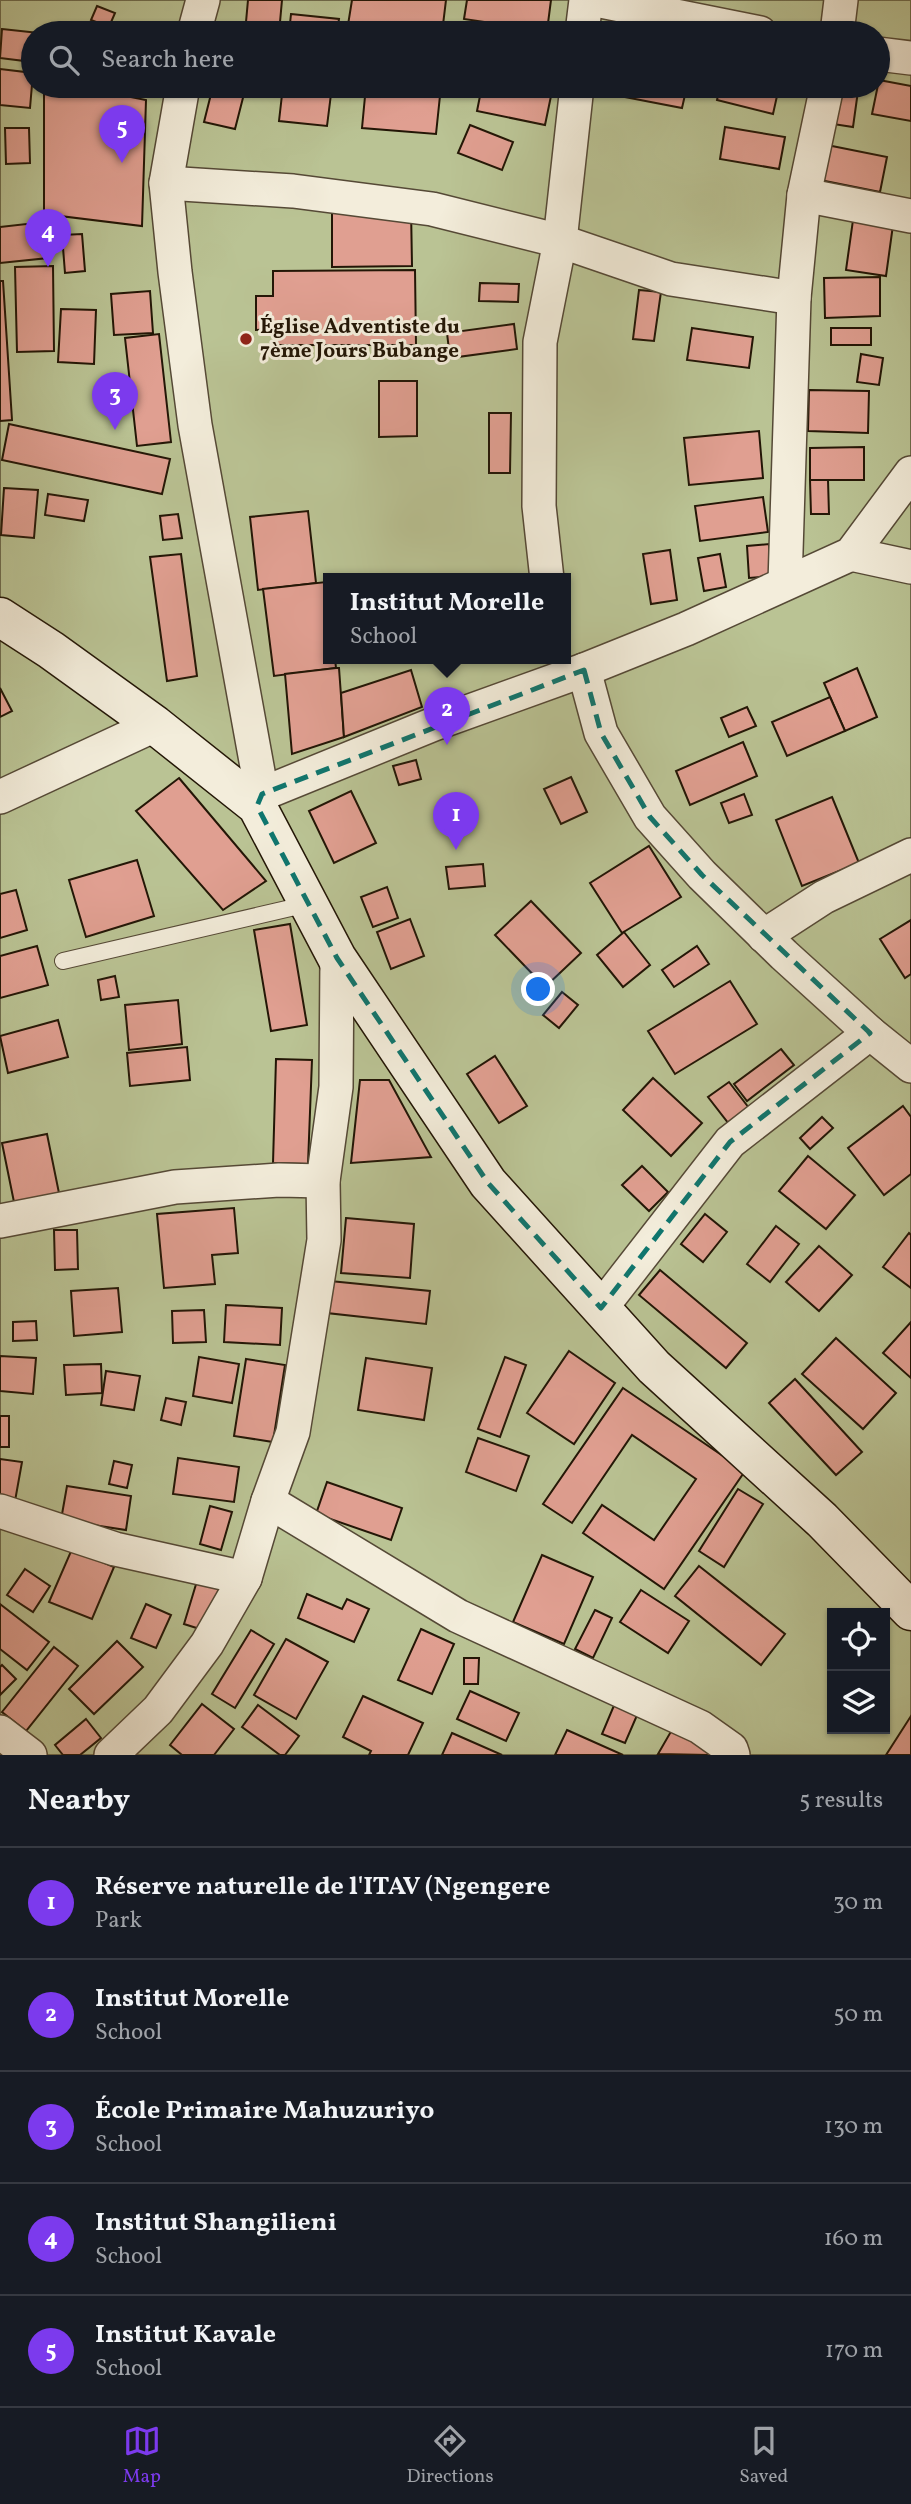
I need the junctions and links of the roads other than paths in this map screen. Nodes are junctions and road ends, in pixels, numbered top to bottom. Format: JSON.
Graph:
{"nodes":[{"id":1,"x":202,"y":0,"type":"edge"},
{"id":2,"x":586,"y":0,"type":"edge"},
{"id":3,"x":596,"y":0,"type":"edge"},
{"id":4,"x":841,"y":0,"type":"edge"},
{"id":5,"x":197,"y":21,"type":"edge"},
{"id":6,"x":583,"y":21,"type":"edge"},
{"id":7,"x":700,"y":21,"type":"edge"},
{"id":8,"x":838,"y":21,"type":"edge"},
{"id":9,"x":890,"y":55,"type":"edge"},
{"id":10,"x":911,"y":58,"type":"edge"},
{"id":11,"x":181,"y":98,"type":"edge"},
{"id":12,"x":576,"y":98,"type":"edge"},
{"id":13,"x":824,"y":98,"type":"edge"},
{"id":14,"x":166,"y":183,"type":"junction"},
{"id":15,"x":804,"y":195,"type":"junction"},
{"id":16,"x":911,"y":216,"type":"edge"},
{"id":17,"x":560,"y":241,"type":"junction"},
{"id":18,"x":794,"y":298,"type":"junction"},
{"id":19,"x":911,"y":473,"type":"edge"},
{"id":20,"x":850,"y":554,"type":"junction"},
{"id":21,"x":911,"y":567,"type":"edge"},
{"id":22,"x":546,"y":573,"type":"edge"},
{"id":23,"x":785,"y":583,"type":"junction"},
{"id":24,"x":0,"y":617,"type":"edge"},
{"id":25,"x":566,"y":670,"type":"edge"},
{"id":26,"x":155,"y":725,"type":"junction"},
{"id":27,"x":0,"y":797,"type":"edge"},
{"id":28,"x":260,"y":800,"type":"junction"},
{"id":29,"x":911,"y":855,"type":"edge"},
{"id":30,"x":309,"y":904,"type":"junction"},
{"id":31,"x":764,"y":936,"type":"junction"},
{"id":32,"x":337,"y":958,"type":"junction"},
{"id":33,"x":63,"y":961,"type":"dead end"},
{"id":34,"x":870,"y":1033,"type":"junction"},
{"id":35,"x":911,"y":1066,"type":"edge"},
{"id":36,"x":323,"y":1181,"type":"junction"},
{"id":37,"x":0,"y":1221,"type":"edge"},
{"id":38,"x":601,"y":1308,"type":"junction"},
{"id":39,"x":268,"y":1502,"type":"junction"},
{"id":40,"x":0,"y":1511,"type":"edge"},
{"id":41,"x":245,"y":1578,"type":"junction"},
{"id":42,"x":911,"y":1612,"type":"edge"},
{"id":43,"x":0,"y":1732,"type":"edge"},
{"id":44,"x":30,"y":1755,"type":"edge"},
{"id":45,"x":111,"y":1755,"type":"edge"},
{"id":46,"x":733,"y":1755,"type":"edge"}],
"edges":[{"from":1,"to":5,"type":"street"},
{"from":2,"to":6,"type":"street"},
{"from":3,"to":7,"type":"street"},
{"from":4,"to":8,"type":"street"},
{"from":9,"to":10,"type":"street"},
{"from":11,"to":14,"type":"street"},
{"from":12,"to":17,"type":"street"},
{"from":13,"to":15,"type":"street"},
{"from":14,"to":17,"type":"street"},
{"from":14,"to":28,"type":"street"},
{"from":15,"to":16,"type":"street"},
{"from":15,"to":18,"type":"street"},
{"from":17,"to":18,"type":"street"},
{"from":17,"to":22,"type":"street"},
{"from":18,"to":23,"type":"street"},
{"from":19,"to":20,"type":"street"},
{"from":20,"to":21,"type":"street"},
{"from":20,"to":23,"type":"street"},
{"from":23,"to":25,"type":"street"},
{"from":24,"to":26,"type":"street"},
{"from":25,"to":28,"type":"street"},
{"from":25,"to":31,"type":"street"},
{"from":26,"to":27,"type":"street"},
{"from":26,"to":28,"type":"street"},
{"from":28,"to":30,"type":"street"},
{"from":29,"to":31,"type":"street"},
{"from":30,"to":32,"type":"street"},
{"from":30,"to":33,"type":"lane"},
{"from":31,"to":34,"type":"street"},
{"from":32,"to":36,"type":"street"},
{"from":32,"to":38,"type":"street"},
{"from":34,"to":35,"type":"street"},
{"from":34,"to":38,"type":"street"},
{"from":36,"to":37,"type":"street"},
{"from":36,"to":39,"type":"street"},
{"from":38,"to":42,"type":"street"},
{"from":39,"to":41,"type":"street"},
{"from":39,"to":46,"type":"street"},
{"from":40,"to":41,"type":"street"},
{"from":41,"to":45,"type":"street"},
{"from":43,"to":44,"type":"street"}]}
